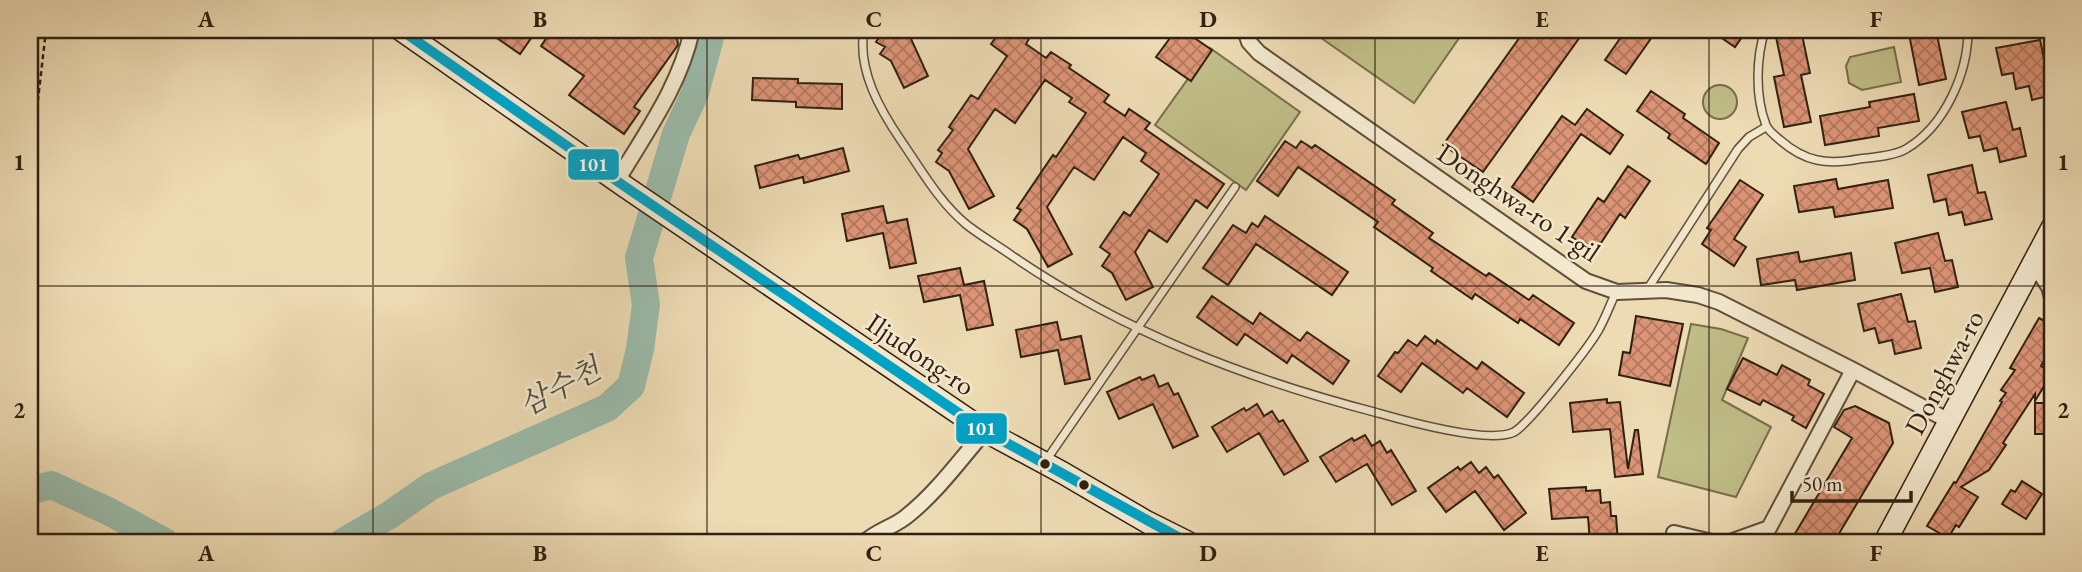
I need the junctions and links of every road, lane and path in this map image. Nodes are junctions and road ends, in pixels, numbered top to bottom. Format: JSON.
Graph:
{"nodes":[{"id":1,"x":46,"y":30,"type":"edge"},
{"id":2,"x":401,"y":30,"type":"edge"},
{"id":3,"x":692,"y":30,"type":"edge"},
{"id":4,"x":864,"y":30,"type":"edge"},
{"id":5,"x":1245,"y":30,"type":"edge"},
{"id":6,"x":1765,"y":30,"type":"edge"},
{"id":7,"x":1968,"y":30,"type":"edge"},
{"id":8,"x":1766,"y":127,"type":"junction"},
{"id":9,"x":30,"y":169,"type":"edge"},
{"id":10,"x":622,"y":184,"type":"junction"},
{"id":11,"x":1235,"y":187,"type":"dead end"},
{"id":12,"x":2052,"y":228,"type":"edge"},
{"id":13,"x":2034,"y":264,"type":"junction"},
{"id":14,"x":1646,"y":291,"type":"junction"},
{"id":15,"x":1617,"y":292,"type":"junction"},
{"id":16,"x":2052,"y":298,"type":"edge"},
{"id":17,"x":1137,"y":330,"type":"junction"},
{"id":18,"x":1853,"y":370,"type":"junction"},
{"id":19,"x":1949,"y":421,"type":"junction"},
{"id":20,"x":985,"y":430,"type":"junction"},
{"id":21,"x":1045,"y":463,"type":"junction"},
{"id":22,"x":1674,"y":534,"type":"dead end"},
{"id":23,"x":865,"y":542,"type":"edge"},
{"id":24,"x":1187,"y":542,"type":"edge"},
{"id":25,"x":1712,"y":542,"type":"edge"},
{"id":26,"x":1730,"y":542,"type":"edge"},
{"id":27,"x":1885,"y":542,"type":"edge"}],
"edges":[{"from":1,"to":9,"type":"path"},
{"from":2,"to":10,"type":"main road"},
{"from":3,"to":10,"type":"street"},
{"from":4,"to":17,"type":"lane"},
{"from":5,"to":15,"type":"street","name":"Donghwa-ro 1-gil"},
{"from":6,"to":8,"type":"lane"},
{"from":7,"to":8,"type":"lane"},
{"from":8,"to":14,"type":"lane"},
{"from":10,"to":20,"type":"main road","name":"Iljudong-ro"},
{"from":11,"to":17,"type":"lane"},
{"from":12,"to":13,"type":"main road","name":"Donghwa-ro"},
{"from":13,"to":16,"type":"street"},
{"from":13,"to":19,"type":"main road","name":"Donghwa-ro"},
{"from":14,"to":15,"type":"street","name":"Donghwa-ro 1-gil"},
{"from":14,"to":18,"type":"street","name":"Donghwa-ro 1-gil"},
{"from":15,"to":17,"type":"lane"},
{"from":17,"to":21,"type":"lane"},
{"from":18,"to":19,"type":"street","name":"Donghwa-ro 1-gil"},
{"from":18,"to":26,"type":"street"},
{"from":19,"to":27,"type":"main road","name":"Donghwa-ro"},
{"from":20,"to":21,"type":"main road","name":"Iljudong-ro"},
{"from":20,"to":23,"type":"street"},
{"from":21,"to":24,"type":"main road","name":"Iljudong-ro"},
{"from":22,"to":25,"type":"street"}]}
